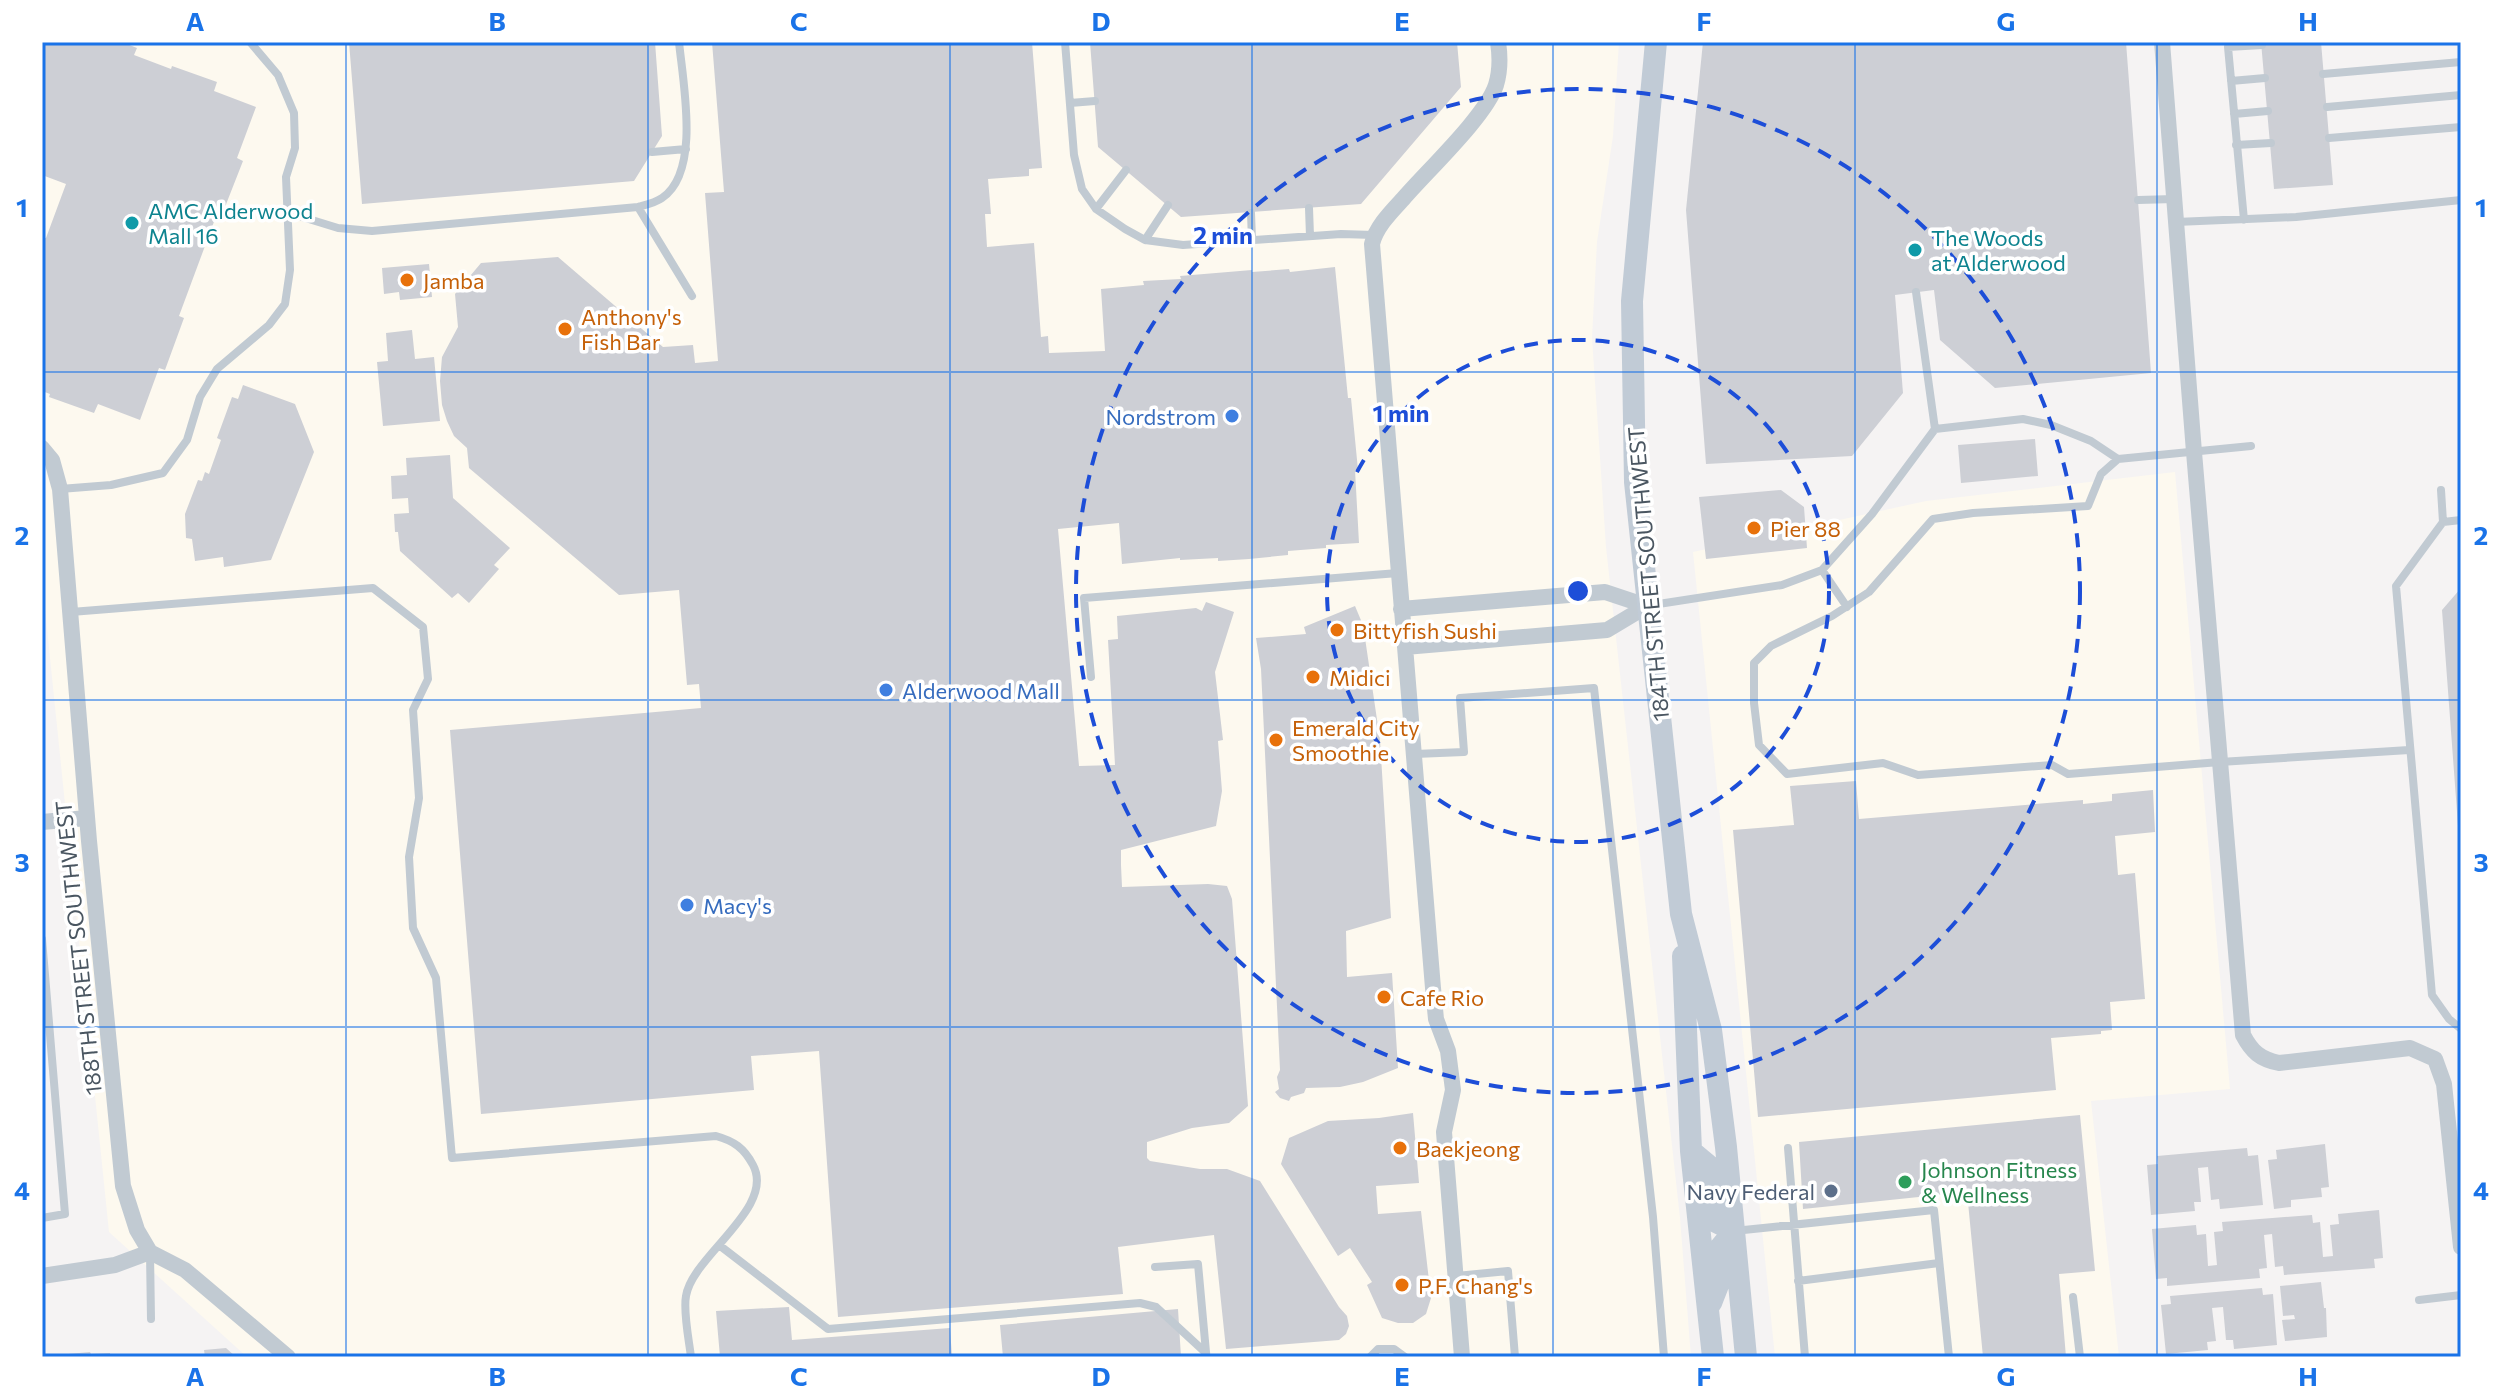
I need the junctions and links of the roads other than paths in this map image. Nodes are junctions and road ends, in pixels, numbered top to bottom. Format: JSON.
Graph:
{"nodes":[{"id":1,"x":250,"y":42,"type":"edge"},
{"id":2,"x":679,"y":42,"type":"edge"},
{"id":3,"x":1065,"y":42,"type":"edge"},
{"id":4,"x":1498,"y":42,"type":"edge"},
{"id":5,"x":1656,"y":42,"type":"edge"},
{"id":6,"x":2162,"y":42,"type":"edge"},
{"id":7,"x":2262,"y":45,"type":"dead end"},
{"id":8,"x":2461,"y":62,"type":"edge"},
{"id":9,"x":2323,"y":74,"type":"dead end"},
{"id":10,"x":2265,"y":78,"type":"dead end"},
{"id":11,"x":2231,"y":81,"type":"junction"},
{"id":12,"x":2461,"y":95,"type":"edge"},
{"id":13,"x":1095,"y":101,"type":"dead end"},
{"id":14,"x":1070,"y":103,"type":"junction"},
{"id":15,"x":2327,"y":107,"type":"dead end"},
{"id":16,"x":2268,"y":111,"type":"dead end"},
{"id":17,"x":2234,"y":114,"type":"junction"},
{"id":18,"x":2461,"y":127,"type":"edge"},
{"id":19,"x":2329,"y":138,"type":"dead end"},
{"id":20,"x":2271,"y":143,"type":"dead end"},
{"id":21,"x":2236,"y":145,"type":"junction"},
{"id":22,"x":686,"y":149,"type":"junction"},
{"id":23,"x":652,"y":152,"type":"dead end"},
{"id":24,"x":1126,"y":170,"type":"dead end"},
{"id":25,"x":2175,"y":199,"type":"junction"},
{"id":26,"x":2138,"y":200,"type":"dead end"},
{"id":27,"x":2461,"y":200,"type":"edge"},
{"id":28,"x":1168,"y":205,"type":"dead end"},
{"id":29,"x":638,"y":207,"type":"junction"},
{"id":30,"x":1309,"y":208,"type":"dead end"},
{"id":31,"x":1096,"y":209,"type":"junction"},
{"id":32,"x":286,"y":212,"type":"junction"},
{"id":33,"x":1251,"y":213,"type":"dead end"},
{"id":34,"x":2244,"y":220,"type":"junction"},
{"id":35,"x":2175,"y":222,"type":"junction"},
{"id":36,"x":1374,"y":235,"type":"junction"},
{"id":37,"x":1310,"y":236,"type":"junction"},
{"id":38,"x":1145,"y":240,"type":"junction"},
{"id":39,"x":1252,"y":240,"type":"junction"},
{"id":40,"x":1916,"y":292,"type":"dead end"},
{"id":41,"x":692,"y":296,"type":"dead end"},
{"id":42,"x":1935,"y":429,"type":"junction"},
{"id":43,"x":2251,"y":446,"type":"dead end"},
{"id":44,"x":42,"y":448,"type":"edge"},
{"id":45,"x":2194,"y":452,"type":"junction"},
{"id":46,"x":2118,"y":459,"type":"junction"},
{"id":47,"x":60,"y":489,"type":"junction"},
{"id":48,"x":2441,"y":490,"type":"dead end"},
{"id":49,"x":2461,"y":520,"type":"edge"},
{"id":50,"x":2443,"y":522,"type":"junction"},
{"id":51,"x":1822,"y":570,"type":"junction"},
{"id":52,"x":1398,"y":573,"type":"junction"},
{"id":53,"x":1647,"y":606,"type":"junction"},
{"id":54,"x":1847,"y":607,"type":"junction"},
{"id":55,"x":1401,"y":609,"type":"junction"},
{"id":56,"x":71,"y":612,"type":"junction"},
{"id":57,"x":1405,"y":647,"type":"junction"},
{"id":58,"x":1091,"y":677,"type":"dead end"},
{"id":59,"x":2409,"y":750,"type":"junction"},
{"id":60,"x":1415,"y":754,"type":"junction"},
{"id":61,"x":2220,"y":762,"type":"junction"},
{"id":62,"x":87,"y":818,"type":"junction"},
{"id":63,"x":42,"y":822,"type":"edge"},
{"id":64,"x":1681,"y":914,"type":"junction"},
{"id":65,"x":42,"y":939,"type":"edge"},
{"id":66,"x":2461,"y":1029,"type":"edge"},
{"id":67,"x":1788,"y":1148,"type":"dead end"},
{"id":68,"x":1691,"y":1151,"type":"junction"},
{"id":69,"x":42,"y":1218,"type":"edge"},
{"id":70,"x":1793,"y":1224,"type":"junction"},
{"id":71,"x":1734,"y":1231,"type":"junction"},
{"id":72,"x":719,"y":1245,"type":"junction"},
{"id":73,"x":2461,"y":1247,"type":"edge"},
{"id":74,"x":150,"y":1252,"type":"junction"},
{"id":75,"x":1939,"y":1263,"type":"junction"},
{"id":76,"x":1155,"y":1267,"type":"dead end"},
{"id":77,"x":42,"y":1276,"type":"edge"},
{"id":78,"x":1456,"y":1276,"type":"junction"},
{"id":79,"x":1798,"y":1281,"type":"junction"},
{"id":80,"x":2461,"y":1295,"type":"edge"},
{"id":81,"x":2073,"y":1297,"type":"dead end"},
{"id":82,"x":2419,"y":1300,"type":"dead end"},
{"id":83,"x":1708,"y":1309,"type":"junction"},
{"id":84,"x":151,"y":1319,"type":"dead end"},
{"id":85,"x":1206,"y":1355,"type":"edge"},
{"id":86,"x":288,"y":1357,"type":"edge"},
{"id":87,"x":691,"y":1357,"type":"edge"},
{"id":88,"x":1370,"y":1357,"type":"edge"},
{"id":89,"x":1405,"y":1357,"type":"edge"},
{"id":90,"x":1462,"y":1357,"type":"edge"},
{"id":91,"x":1515,"y":1357,"type":"edge"},
{"id":92,"x":1664,"y":1357,"type":"edge"},
{"id":93,"x":1713,"y":1357,"type":"edge"},
{"id":94,"x":1746,"y":1357,"type":"edge"},
{"id":95,"x":1805,"y":1357,"type":"edge"},
{"id":96,"x":1949,"y":1357,"type":"edge"},
{"id":97,"x":2080,"y":1357,"type":"edge"}],
"edges":[{"from":1,"to":32,"type":"lane"},
{"from":2,"to":22,"type":"lane"},
{"from":3,"to":14,"type":"lane"},
{"from":4,"to":36,"type":"street"},
{"from":5,"to":53,"type":"main road","name":"184TH STREET SOUTHWEST"},
{"from":6,"to":25,"type":"street"},
{"from":7,"to":11,"type":"lane"},
{"from":8,"to":9,"type":"lane"},
{"from":10,"to":11,"type":"lane"},
{"from":11,"to":17,"type":"lane"},
{"from":12,"to":15,"type":"lane"},
{"from":13,"to":14,"type":"lane"},
{"from":14,"to":31,"type":"lane"},
{"from":16,"to":17,"type":"lane"},
{"from":17,"to":21,"type":"lane"},
{"from":18,"to":19,"type":"lane"},
{"from":20,"to":21,"type":"lane"},
{"from":21,"to":34,"type":"lane"},
{"from":22,"to":23,"type":"lane"},
{"from":22,"to":29,"type":"lane"},
{"from":24,"to":31,"type":"lane"},
{"from":25,"to":26,"type":"lane"},
{"from":25,"to":35,"type":"street"},
{"from":27,"to":34,"type":"lane"},
{"from":28,"to":38,"type":"lane"},
{"from":29,"to":32,"type":"lane"},
{"from":29,"to":41,"type":"lane"},
{"from":30,"to":37,"type":"lane"},
{"from":31,"to":38,"type":"lane"},
{"from":32,"to":47,"type":"lane"},
{"from":33,"to":39,"type":"lane"},
{"from":34,"to":35,"type":"lane"},
{"from":35,"to":45,"type":"street"},
{"from":36,"to":37,"type":"lane"},
{"from":36,"to":52,"type":"street"},
{"from":37,"to":39,"type":"lane"},
{"from":38,"to":39,"type":"lane"},
{"from":40,"to":42,"type":"lane"},
{"from":42,"to":46,"type":"lane"},
{"from":42,"to":51,"type":"lane"},
{"from":43,"to":45,"type":"lane"},
{"from":44,"to":47,"type":"street","name":"188TH STREET SOUTHWEST"},
{"from":45,"to":46,"type":"lane"},
{"from":45,"to":61,"type":"street"},
{"from":46,"to":54,"type":"lane"},
{"from":47,"to":56,"type":"street","name":"188TH STREET SOUTHWEST"},
{"from":48,"to":50,"type":"lane"},
{"from":49,"to":50,"type":"lane"},
{"from":50,"to":59,"type":"lane"},
{"from":51,"to":53,"type":"lane"},
{"from":51,"to":54,"type":"lane"},
{"from":52,"to":55,"type":"street"},
{"from":52,"to":58,"type":"lane"},
{"from":53,"to":55,"type":"street"},
{"from":53,"to":57,"type":"street"},
{"from":53,"to":64,"type":"main road","name":"184TH STREET SOUTHWEST"},
{"from":54,"to":61,"type":"lane"},
{"from":55,"to":57,"type":"street"},
{"from":56,"to":62,"type":"street","name":"188TH STREET SOUTHWEST"},
{"from":56,"to":72,"type":"lane"},
{"from":57,"to":60,"type":"street"},
{"from":59,"to":61,"type":"lane"},
{"from":59,"to":66,"type":"lane"},
{"from":60,"to":78,"type":"street"},
{"from":60,"to":92,"type":"lane"},
{"from":61,"to":73,"type":"street"},
{"from":62,"to":63,"type":"street"},
{"from":62,"to":74,"type":"street","name":"188TH STREET SOUTHWEST"},
{"from":64,"to":68,"type":"main road","name":"184TH STREET SOUTHWEST"},
{"from":64,"to":71,"type":"main road","name":"184TH STREET SOUTHWEST"},
{"from":65,"to":69,"type":"lane"},
{"from":67,"to":70,"type":"lane"},
{"from":68,"to":71,"type":"main road"},
{"from":68,"to":83,"type":"main road","name":"184TH STREET SOUTHWEST"},
{"from":70,"to":71,"type":"lane"},
{"from":70,"to":75,"type":"lane"},
{"from":70,"to":79,"type":"lane"},
{"from":71,"to":83,"type":"main road"},
{"from":71,"to":94,"type":"main road","name":"184TH STREET SOUTHWEST"},
{"from":72,"to":85,"type":"lane"},
{"from":72,"to":87,"type":"lane"},
{"from":74,"to":77,"type":"street"},
{"from":74,"to":84,"type":"lane"},
{"from":74,"to":86,"type":"street"},
{"from":75,"to":79,"type":"lane"},
{"from":75,"to":96,"type":"lane"},
{"from":76,"to":85,"type":"lane"},
{"from":78,"to":90,"type":"street"},
{"from":78,"to":91,"type":"lane"},
{"from":79,"to":95,"type":"lane"},
{"from":80,"to":82,"type":"lane"},
{"from":81,"to":97,"type":"lane"},
{"from":83,"to":93,"type":"main road","name":"184TH STREET SOUTHWEST"},
{"from":88,"to":89,"type":"lane"}]}
